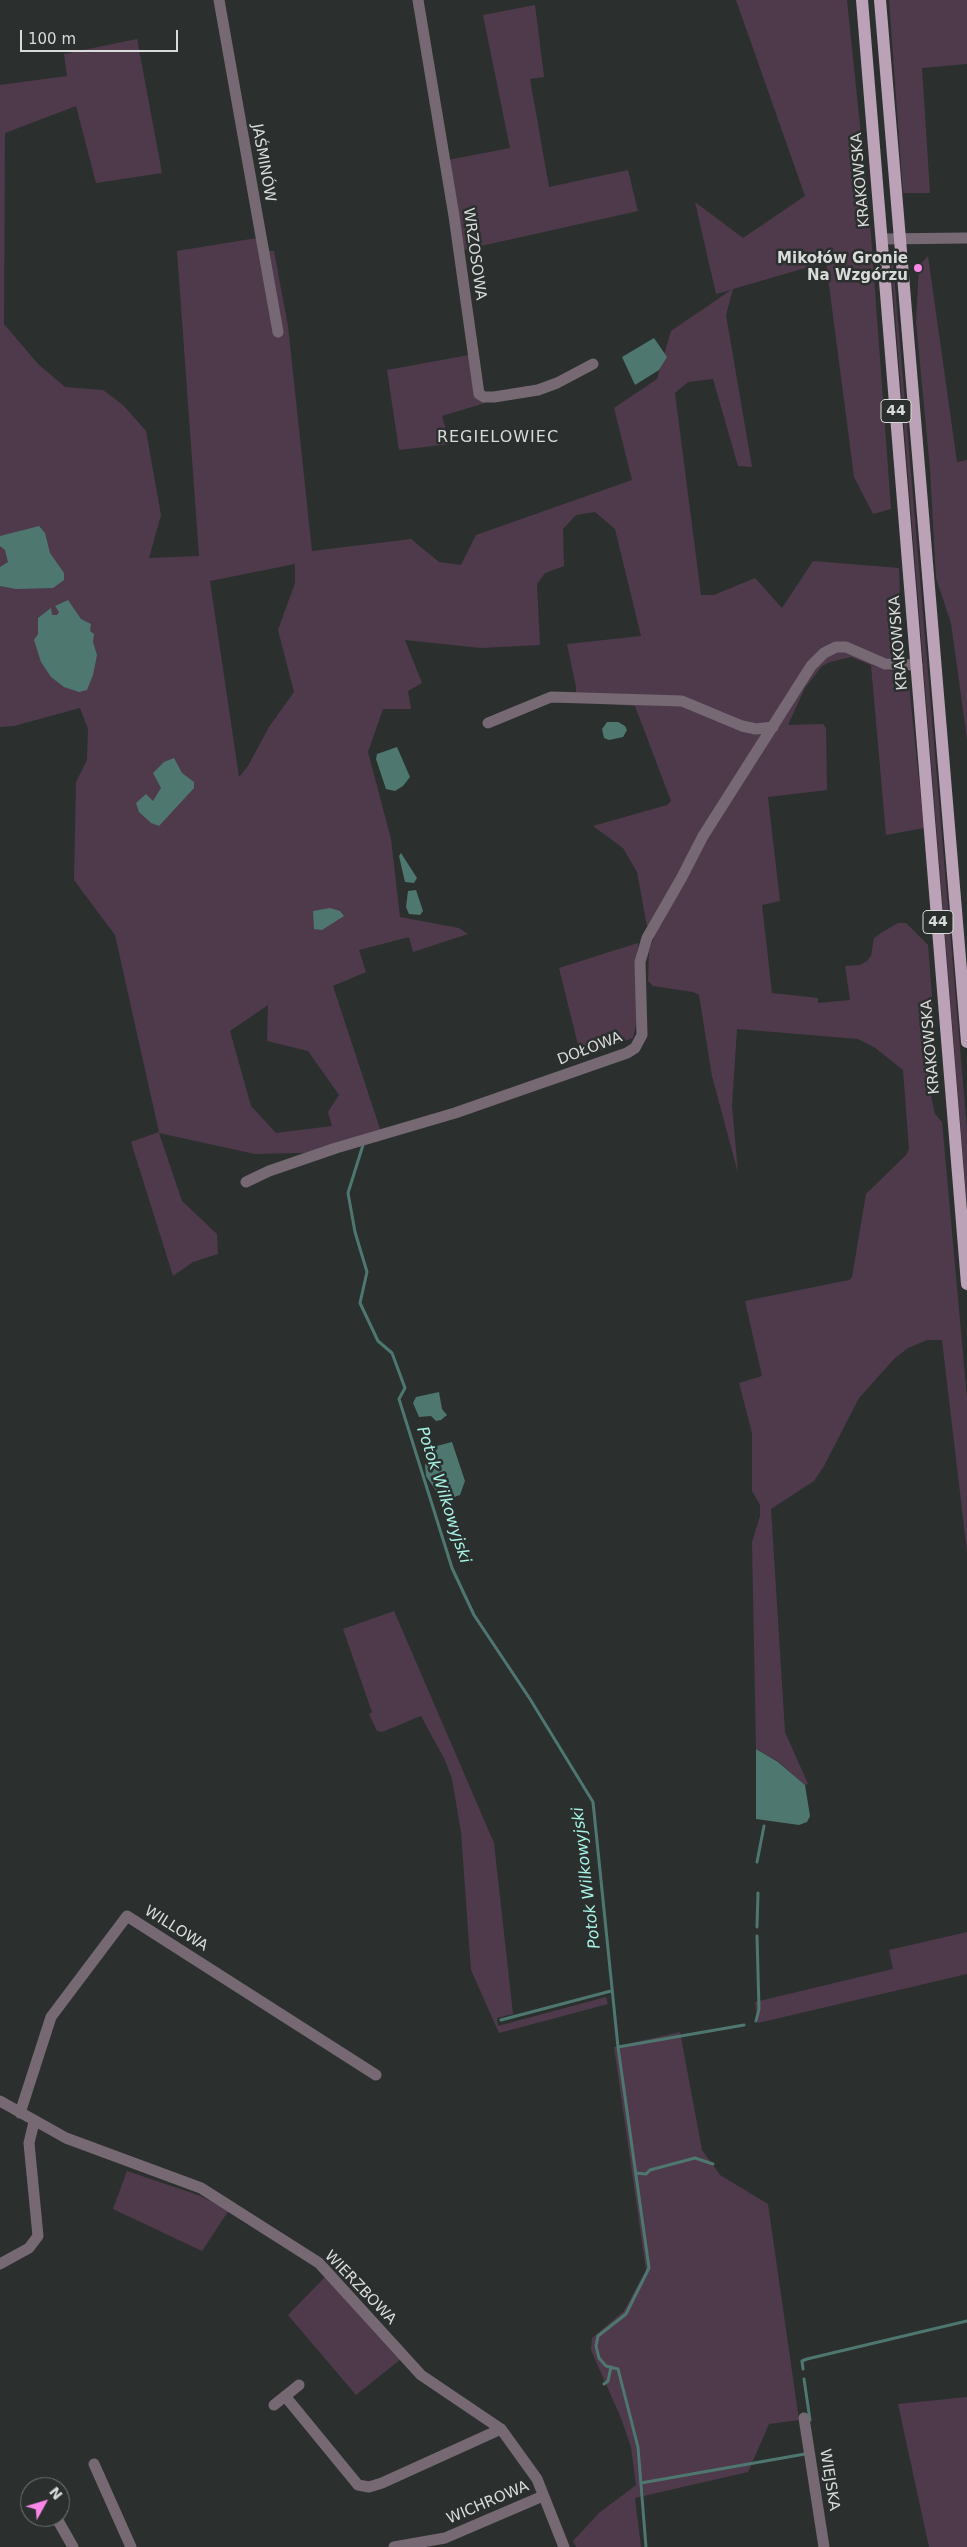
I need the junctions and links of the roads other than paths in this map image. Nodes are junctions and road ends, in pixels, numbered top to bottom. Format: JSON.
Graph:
{"nodes":[{"id":1,"x":219,"y":0,"type":"edge"},
{"id":2,"x":418,"y":0,"type":"edge"},
{"id":3,"x":862,"y":0,"type":"edge"},
{"id":4,"x":880,"y":0,"type":"edge"},
{"id":5,"x":900,"y":238,"type":"junction"},
{"id":6,"x":967,"y":238,"type":"edge"},
{"id":7,"x":882,"y":239,"type":"junction"},
{"id":8,"x":278,"y":332,"type":"dead end"},
{"id":9,"x":593,"y":364,"type":"dead end"},
{"id":10,"x":917,"y":665,"type":"junction"},
{"id":11,"x":488,"y":722,"type":"dead end"},
{"id":12,"x":773,"y":727,"type":"junction"},
{"id":13,"x":967,"y":1042,"type":"edge"},
{"id":14,"x":246,"y":1182,"type":"dead end"},
{"id":15,"x":967,"y":1284,"type":"edge"},
{"id":16,"x":376,"y":2075,"type":"dead end"},
{"id":17,"x":0,"y":2102,"type":"edge"},
{"id":18,"x":20,"y":2113,"type":"junction"},
{"id":19,"x":34,"y":2122,"type":"junction"},
{"id":20,"x":0,"y":2264,"type":"edge"},
{"id":21,"x":298,"y":2385,"type":"dead end"},
{"id":22,"x":285,"y":2396,"type":"junction"},
{"id":23,"x":274,"y":2405,"type":"dead end"},
{"id":24,"x":804,"y":2418,"type":"dead end"},
{"id":25,"x":500,"y":2429,"type":"junction"},
{"id":26,"x":94,"y":2464,"type":"dead end"},
{"id":27,"x":543,"y":2496,"type":"junction"},
{"id":28,"x":62,"y":2527,"type":"edge"},
{"id":29,"x":447,"y":2543,"type":"edge"},
{"id":30,"x":73,"y":2547,"type":"edge"},
{"id":31,"x":131,"y":2547,"type":"edge"},
{"id":32,"x":394,"y":2547,"type":"edge"},
{"id":33,"x":564,"y":2547,"type":"edge"},
{"id":34,"x":824,"y":2547,"type":"edge"}],
"edges":[{"from":1,"to":8,"type":"street","name":"JAŚMINÓW"},
{"from":2,"to":9,"type":"street","name":"WRZOSOWA"},
{"from":3,"to":7,"type":"main road","name":"KRAKOWSKA","number":"44"},
{"from":4,"to":5,"type":"main road","number":"44"},
{"from":5,"to":6,"type":"street"},
{"from":5,"to":7,"type":"street"},
{"from":5,"to":13,"type":"main road","number":"44"},
{"from":7,"to":10,"type":"main road","name":"KRAKOWSKA","number":"44"},
{"from":10,"to":12,"type":"street","name":"DOŁOWA"},
{"from":10,"to":15,"type":"main road","name":"KRAKOWSKA","number":"44"},
{"from":11,"to":12,"type":"street"},
{"from":12,"to":14,"type":"street","name":"DOŁOWA"},
{"from":16,"to":18,"type":"street","name":"WILLOWA"},
{"from":17,"to":18,"type":"street","name":"WIERZBOWA"},
{"from":18,"to":19,"type":"street","name":"WIERZBOWA"},
{"from":19,"to":20,"type":"street"},
{"from":19,"to":25,"type":"street","name":"WIERZBOWA"},
{"from":21,"to":22,"type":"street"},
{"from":22,"to":23,"type":"street"},
{"from":22,"to":25,"type":"street"},
{"from":24,"to":34,"type":"street","name":"WIEJSKA"},
{"from":25,"to":27,"type":"street","name":"WIERZBOWA"},
{"from":26,"to":31,"type":"street"},
{"from":27,"to":29,"type":"street","name":"WICHROWA"},
{"from":27,"to":33,"type":"street","name":"WIERZBOWA"},
{"from":28,"to":30,"type":"street"},
{"from":29,"to":32,"type":"street","name":"WICHROWA"}]}
